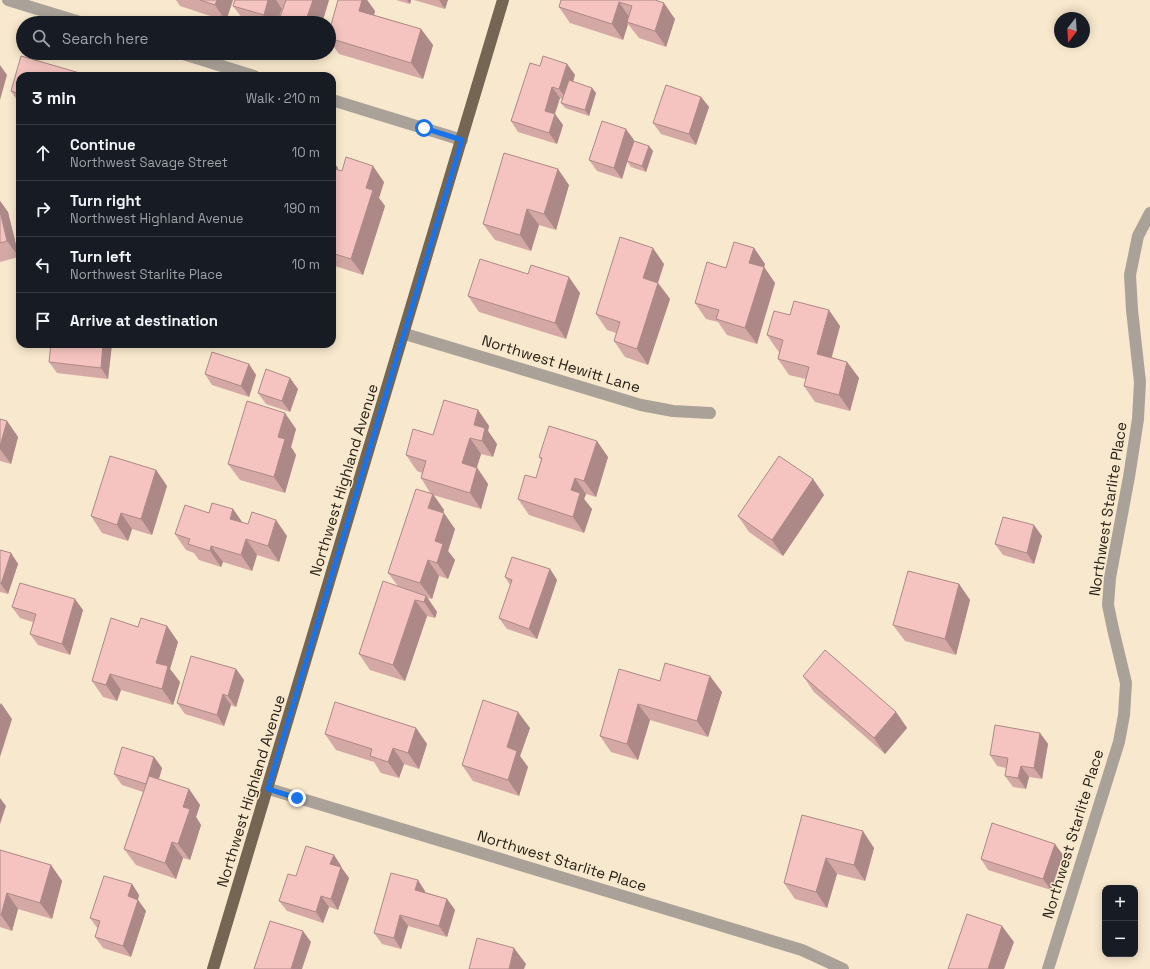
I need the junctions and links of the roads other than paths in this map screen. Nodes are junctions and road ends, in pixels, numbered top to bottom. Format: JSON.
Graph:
{"nodes":[{"id":1,"x":8,"y":0,"type":"edge"},
{"id":2,"x":503,"y":0,"type":"edge"},
{"id":3,"x":59,"y":16,"type":"edge"},
{"id":4,"x":203,"y":60,"type":"edge"},
{"id":5,"x":241,"y":72,"type":"edge"},
{"id":6,"x":336,"y":101,"type":"edge"},
{"id":7,"x":462,"y":140,"type":"junction"},
{"id":8,"x":1150,"y":213,"type":"edge"},
{"id":9,"x":405,"y":334,"type":"junction"},
{"id":10,"x":710,"y":413,"type":"dead end"},
{"id":11,"x":268,"y":789,"type":"junction"},
{"id":12,"x":213,"y":969,"type":"edge"},
{"id":13,"x":843,"y":969,"type":"edge"},
{"id":14,"x":1048,"y":969,"type":"edge"}],
"edges":[{"from":1,"to":3,"type":"street"},
{"from":2,"to":7,"type":"main road","name":"Northwest Highland Avenue"},
{"from":4,"to":5,"type":"street"},
{"from":6,"to":7,"type":"street"},
{"from":7,"to":9,"type":"main road","name":"Northwest Highland Avenue"},
{"from":8,"to":14,"type":"street","name":"Northwest Starlite Place"},
{"from":9,"to":10,"type":"street","name":"Northwest Hewitt Lane"},
{"from":9,"to":11,"type":"main road","name":"Northwest Highland Avenue"},
{"from":11,"to":12,"type":"main road","name":"Northwest Highland Avenue"},
{"from":11,"to":13,"type":"street","name":"Northwest Starlite Place"}]}
